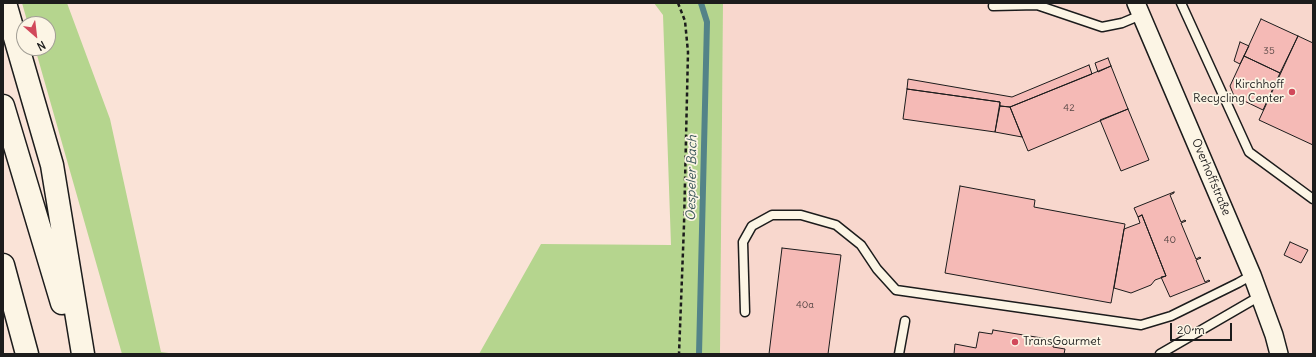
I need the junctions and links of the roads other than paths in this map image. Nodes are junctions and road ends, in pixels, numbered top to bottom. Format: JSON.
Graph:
{"nodes":[{"id":1,"x":5,"y":3,"type":"edge"},
{"id":2,"x":1181,"y":3,"type":"edge"},
{"id":3,"x":994,"y":6,"type":"dead end"},
{"id":4,"x":1138,"y":9,"type":"edge"},
{"id":5,"x":3,"y":106,"type":"edge"},
{"id":6,"x":1313,"y":199,"type":"edge"},
{"id":7,"x":3,"y":265,"type":"edge"},
{"id":8,"x":1252,"y":275,"type":"junction"},
{"id":9,"x":1260,"y":296,"type":"junction"},
{"id":10,"x":745,"y":312,"type":"dead end"},
{"id":11,"x":905,"y":321,"type":"dead end"},
{"id":12,"x":27,"y":354,"type":"edge"},
{"id":13,"x":76,"y":354,"type":"edge"},
{"id":14,"x":83,"y":354,"type":"edge"},
{"id":15,"x":899,"y":354,"type":"edge"},
{"id":16,"x":1160,"y":354,"type":"edge"},
{"id":17,"x":1279,"y":354,"type":"edge"}],
"edges":[{"from":1,"to":14,"type":"highway"},
{"from":2,"to":6,"type":"lane"},
{"from":3,"to":4,"type":"lane"},
{"from":4,"to":8,"type":"street","name":"Overhoffstraße"},
{"from":5,"to":13,"type":"highway"},
{"from":7,"to":12,"type":"highway"},
{"from":8,"to":9,"type":"street","name":"Overhoffstraße"},
{"from":8,"to":10,"type":"lane"},
{"from":9,"to":16,"type":"lane"},
{"from":9,"to":17,"type":"street","name":"Overhoffstraße"},
{"from":11,"to":15,"type":"lane"}]}
